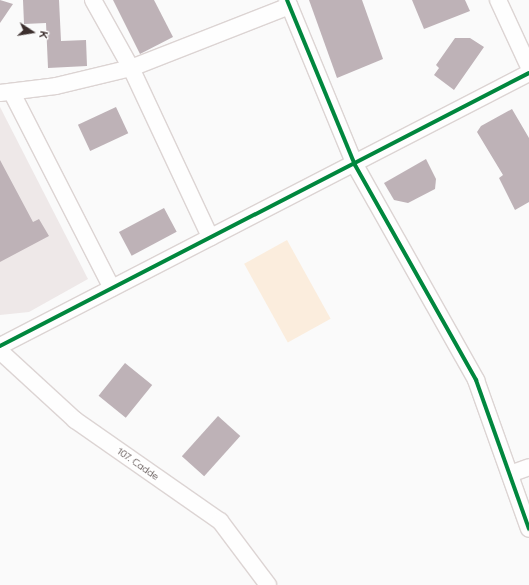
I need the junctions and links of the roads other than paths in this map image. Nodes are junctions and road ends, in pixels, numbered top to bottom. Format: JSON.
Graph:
{"nodes":[{"id":1,"x":93,"y":0,"type":"edge"},
{"id":2,"x":498,"y":0,"type":"edge"},
{"id":3,"x":288,"y":3,"type":"edge"},
{"id":4,"x":529,"y":67,"type":"edge"},
{"id":5,"x":131,"y":68,"type":"junction"},
{"id":6,"x":529,"y":73,"type":"edge"},
{"id":7,"x":6,"y":93,"type":"edge"},
{"id":8,"x":355,"y":165,"type":"junction"},
{"id":9,"x":210,"y":237,"type":"junction"},
{"id":10,"x":112,"y":288,"type":"junction"},
{"id":11,"x":1,"y":355,"type":"edge"},
{"id":12,"x":529,"y":467,"type":"edge"},
{"id":13,"x":510,"y":474,"type":"junction"},
{"id":14,"x":529,"y":529,"type":"edge"},
{"id":15,"x":268,"y":585,"type":"edge"}],
"edges":[{"from":1,"to":5,"type":"street"},
{"from":2,"to":4,"type":"street"},
{"from":3,"to":5,"type":"street"},
{"from":3,"to":8,"type":"street"},
{"from":5,"to":7,"type":"street"},
{"from":5,"to":9,"type":"street"},
{"from":6,"to":8,"type":"street"},
{"from":7,"to":10,"type":"street"},
{"from":8,"to":9,"type":"street"},
{"from":8,"to":13,"type":"street"},
{"from":9,"to":10,"type":"street"},
{"from":10,"to":11,"type":"street"},
{"from":11,"to":15,"type":"street","name":"107. Cadde"},
{"from":12,"to":13,"type":"street"},
{"from":13,"to":14,"type":"street"}]}
